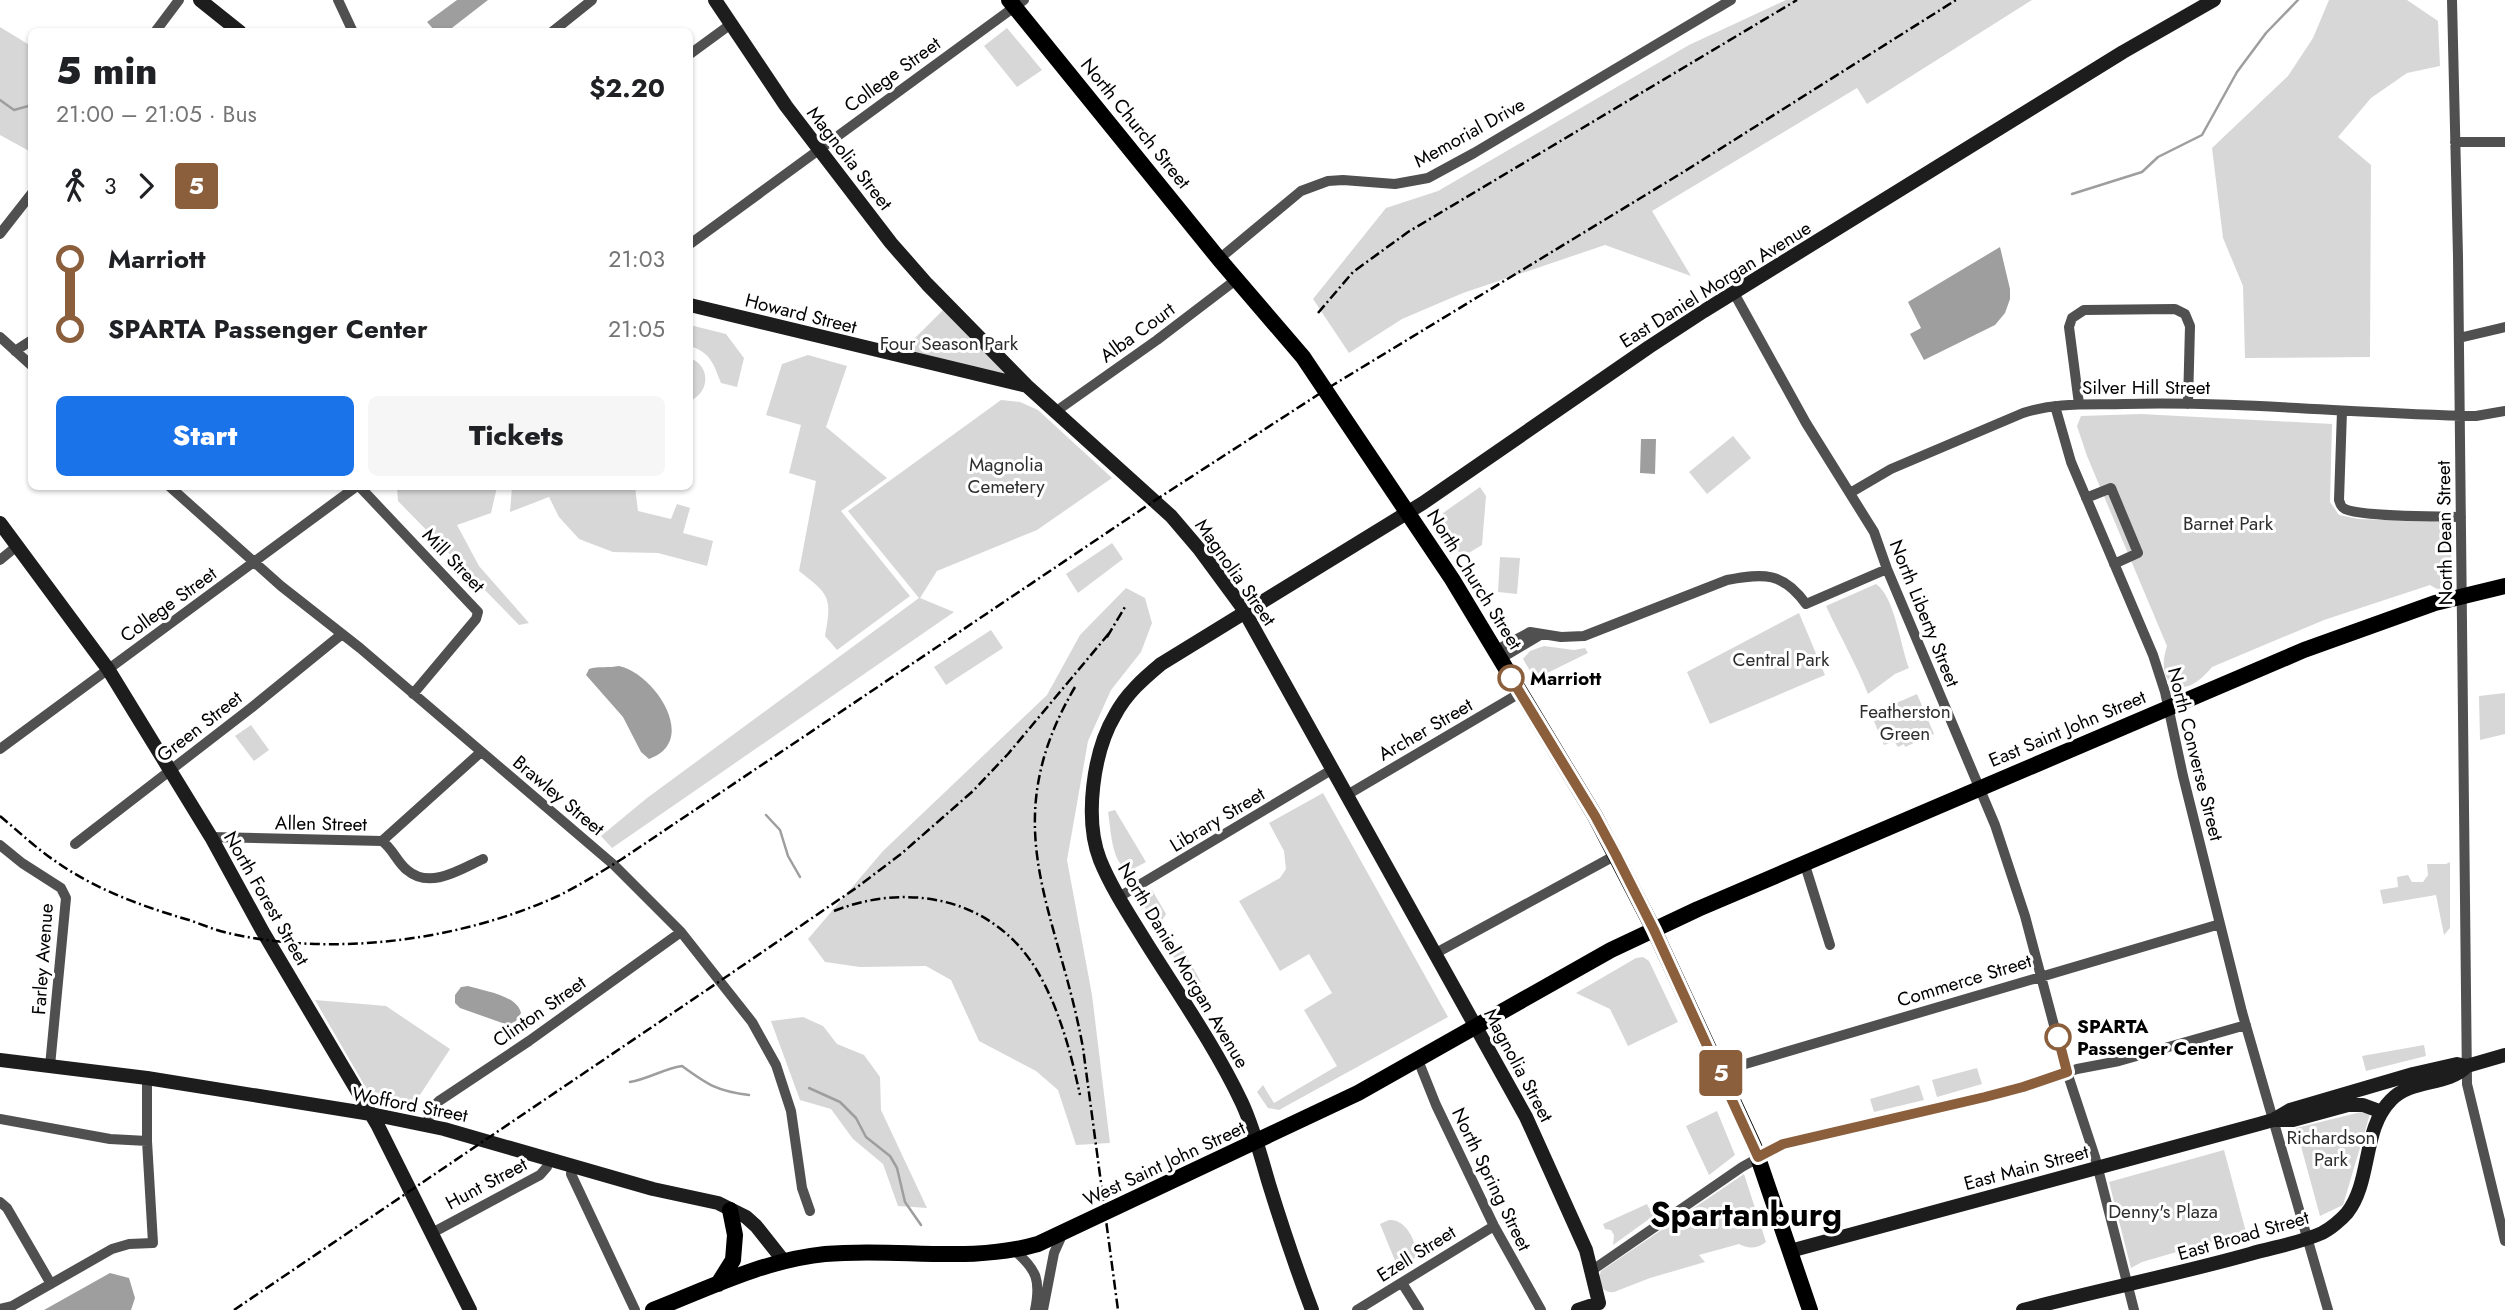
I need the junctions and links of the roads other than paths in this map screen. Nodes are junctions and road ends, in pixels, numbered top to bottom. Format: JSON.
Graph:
{"nodes":[{"id":1,"x":179,"y":0,"type":"edge"},
{"id":2,"x":200,"y":0,"type":"edge"},
{"id":3,"x":338,"y":0,"type":"edge"},
{"id":4,"x":592,"y":0,"type":"edge"},
{"id":5,"x":715,"y":0,"type":"edge"},
{"id":6,"x":1731,"y":0,"type":"edge"},
{"id":7,"x":2214,"y":0,"type":"edge"},
{"id":8,"x":2452,"y":0,"type":"edge"},
{"id":9,"x":1016,"y":2,"type":"edge"},
{"id":10,"x":731,"y":24,"type":"junction"},
{"id":11,"x":158,"y":28,"type":"edge"},
{"id":12,"x":235,"y":28,"type":"edge"},
{"id":13,"x":351,"y":28,"type":"edge"},
{"id":14,"x":557,"y":28,"type":"edge"},
{"id":15,"x":693,"y":52,"type":"edge"},
{"id":16,"x":2455,"y":142,"type":"junction"},
{"id":17,"x":2505,"y":142,"type":"edge"},
{"id":18,"x":819,"y":150,"type":"junction"},
{"id":19,"x":28,"y":197,"type":"edge"},
{"id":20,"x":0,"y":234,"type":"edge"},
{"id":21,"x":693,"y":242,"type":"edge"},
{"id":22,"x":1219,"y":258,"type":"junction"},
{"id":23,"x":1237,"y":279,"type":"junction"},
{"id":24,"x":1734,"y":293,"type":"junction"},
{"id":25,"x":693,"y":306,"type":"edge"},
{"id":26,"x":2505,"y":327,"type":"edge"},
{"id":27,"x":0,"y":337,"type":"edge"},
{"id":28,"x":2459,"y":338,"type":"junction"},
{"id":29,"x":28,"y":343,"type":"edge"},
{"id":30,"x":15,"y":351,"type":"junction"},
{"id":31,"x":28,"y":362,"type":"edge"},
{"id":32,"x":1027,"y":386,"type":"junction"},
{"id":33,"x":2078,"y":404,"type":"junction"},
{"id":34,"x":2188,"y":404,"type":"junction"},
{"id":35,"x":2055,"y":406,"type":"junction"},
{"id":36,"x":2342,"y":411,"type":"junction"},
{"id":37,"x":2505,"y":411,"type":"edge"},
{"id":38,"x":1055,"y":412,"type":"junction"},
{"id":39,"x":2460,"y":415,"type":"junction"},
{"id":40,"x":174,"y":490,"type":"edge"},
{"id":41,"x":353,"y":490,"type":"edge"},
{"id":42,"x":362,"y":490,"type":"edge"},
{"id":43,"x":1850,"y":492,"type":"junction"},
{"id":44,"x":2086,"y":498,"type":"junction"},
{"id":45,"x":1409,"y":512,"type":"junction"},
{"id":46,"x":2461,"y":517,"type":"junction"},
{"id":47,"x":0,"y":523,"type":"edge"},
{"id":48,"x":17,"y":546,"type":"junction"},
{"id":49,"x":0,"y":560,"type":"edge"},
{"id":50,"x":255,"y":562,"type":"junction"},
{"id":51,"x":2114,"y":564,"type":"junction"},
{"id":52,"x":1887,"y":569,"type":"junction"},
{"id":53,"x":2505,"y":586,"type":"edge"},
{"id":54,"x":2462,"y":597,"type":"junction"},
{"id":55,"x":1245,"y":612,"type":"junction"},
{"id":56,"x":342,"y":634,"type":"junction"},
{"id":57,"x":1542,"y":634,"type":"junction"},
{"id":58,"x":1497,"y":655,"type":"junction"},
{"id":59,"x":108,"y":669,"type":"junction"},
{"id":60,"x":1520,"y":693,"type":"junction"},
{"id":61,"x":413,"y":694,"type":"junction"},
{"id":62,"x":2168,"y":708,"type":"junction"},
{"id":63,"x":0,"y":749,"type":"edge"},
{"id":64,"x":481,"y":752,"type":"junction"},
{"id":65,"x":1333,"y":769,"type":"junction"},
{"id":66,"x":169,"y":771,"type":"junction"},
{"id":67,"x":1979,"y":789,"type":"junction"},
{"id":68,"x":1347,"y":795,"type":"junction"},
{"id":69,"x":211,"y":837,"type":"junction"},
{"id":70,"x":382,"y":841,"type":"junction"},
{"id":71,"x":75,"y":844,"type":"dead end"},
{"id":72,"x":0,"y":845,"type":"edge"},
{"id":73,"x":1616,"y":855,"type":"junction"},
{"id":74,"x":483,"y":859,"type":"dead end"},
{"id":75,"x":1804,"y":862,"type":"junction"},
{"id":76,"x":1119,"y":897,"type":"junction"},
{"id":77,"x":2220,"y":924,"type":"junction"},
{"id":78,"x":1654,"y":930,"type":"junction"},
{"id":79,"x":681,"y":932,"type":"junction"},
{"id":80,"x":1830,"y":945,"type":"dead end"},
{"id":81,"x":1436,"y":953,"type":"junction"},
{"id":82,"x":2042,"y":975,"type":"junction"},
{"id":83,"x":2246,"y":1025,"type":"junction"},
{"id":84,"x":1477,"y":1027,"type":"junction"},
{"id":85,"x":2505,"y":1055,"type":"edge"},
{"id":86,"x":0,"y":1060,"type":"edge"},
{"id":87,"x":1419,"y":1060,"type":"junction"},
{"id":88,"x":50,"y":1066,"type":"junction"},
{"id":89,"x":2467,"y":1066,"type":"junction"},
{"id":90,"x":1719,"y":1068,"type":"junction"},
{"id":91,"x":2067,"y":1072,"type":"junction"},
{"id":92,"x":147,"y":1078,"type":"junction"},
{"id":93,"x":2382,"y":1112,"type":"junction"},
{"id":94,"x":371,"y":1114,"type":"junction"},
{"id":95,"x":0,"y":1119,"type":"edge"},
{"id":96,"x":2273,"y":1120,"type":"junction"},
{"id":97,"x":426,"y":1125,"type":"junction"},
{"id":98,"x":147,"y":1141,"type":"junction"},
{"id":99,"x":1258,"y":1142,"type":"junction"},
{"id":100,"x":1758,"y":1157,"type":"junction"},
{"id":101,"x":549,"y":1159,"type":"junction"},
{"id":102,"x":572,"y":1165,"type":"junction"},
{"id":103,"x":2098,"y":1168,"type":"junction"},
{"id":104,"x":0,"y":1202,"type":"edge"},
{"id":105,"x":730,"y":1210,"type":"junction"},
{"id":106,"x":810,"y":1211,"type":"dead end"},
{"id":107,"x":1494,"y":1226,"type":"junction"},
{"id":108,"x":432,"y":1233,"type":"junction"},
{"id":109,"x":1063,"y":1233,"type":"junction"},
{"id":110,"x":2307,"y":1237,"type":"junction"},
{"id":111,"x":2505,"y":1241,"type":"edge"},
{"id":112,"x":1014,"y":1251,"type":"junction"},
{"id":113,"x":1790,"y":1251,"type":"junction"},
{"id":114,"x":783,"y":1260,"type":"junction"},
{"id":115,"x":1591,"y":1271,"type":"junction"},
{"id":116,"x":1402,"y":1283,"type":"junction"},
{"id":117,"x":2127,"y":1283,"type":"junction"},
{"id":118,"x":51,"y":1284,"type":"junction"},
{"id":119,"x":718,"y":1284,"type":"junction"},
{"id":120,"x":0,"y":1309,"type":"edge"},
{"id":121,"x":470,"y":1310,"type":"edge"},
{"id":122,"x":635,"y":1310,"type":"edge"},
{"id":123,"x":653,"y":1310,"type":"edge"},
{"id":124,"x":1035,"y":1310,"type":"edge"},
{"id":125,"x":1043,"y":1310,"type":"edge"},
{"id":126,"x":1312,"y":1310,"type":"edge"},
{"id":127,"x":1357,"y":1310,"type":"edge"},
{"id":128,"x":1419,"y":1310,"type":"edge"},
{"id":129,"x":1541,"y":1310,"type":"edge"},
{"id":130,"x":1578,"y":1310,"type":"edge"},
{"id":131,"x":1810,"y":1310,"type":"edge"},
{"id":132,"x":2023,"y":1310,"type":"edge"},
{"id":133,"x":2134,"y":1310,"type":"edge"},
{"id":134,"x":2328,"y":1310,"type":"edge"}],
"edges":[{"from":1,"to":11,"type":"street"},
{"from":2,"to":12,"type":"street"},
{"from":3,"to":13,"type":"street"},
{"from":4,"to":14,"type":"street"},
{"from":5,"to":10,"type":"street","name":"Magnolia Street"},
{"from":6,"to":22,"type":"street","name":"Memorial Drive"},
{"from":7,"to":24,"type":"street","name":"East Daniel Morgan Avenue"},
{"from":8,"to":16,"type":"street","name":"North Dean Street"},
{"from":9,"to":18,"type":"street","name":"College Street"},
{"from":9,"to":22,"type":"main road","name":"North Church Street"},
{"from":10,"to":15,"type":"street"},
{"from":10,"to":18,"type":"street","name":"Magnolia Street"},
{"from":16,"to":17,"type":"street"},
{"from":16,"to":28,"type":"street","name":"North Dean Street"},
{"from":18,"to":21,"type":"street","name":"College Street"},
{"from":18,"to":32,"type":"street","name":"Magnolia Street"},
{"from":19,"to":20,"type":"street"},
{"from":22,"to":23,"type":"main road","name":"North Church Street"},
{"from":23,"to":38,"type":"street","name":"Alba Court"},
{"from":23,"to":45,"type":"main road","name":"North Church Street"},
{"from":24,"to":43,"type":"street","name":"North Liberty Street"},
{"from":24,"to":45,"type":"street","name":"East Daniel Morgan Avenue"},
{"from":25,"to":32,"type":"street","name":"Howard Street"},
{"from":26,"to":28,"type":"street"},
{"from":27,"to":30,"type":"street"},
{"from":28,"to":39,"type":"street","name":"North Dean Street"},
{"from":29,"to":30,"type":"street"},
{"from":30,"to":31,"type":"street"},
{"from":32,"to":38,"type":"street","name":"Magnolia Street"},
{"from":33,"to":34,"type":"street","name":"Silver Hill Street"},
{"from":33,"to":34,"type":"street"},
{"from":33,"to":35,"type":"street","name":"Silver Hill Street"},
{"from":34,"to":36,"type":"street","name":"Silver Hill Street"},
{"from":35,"to":43,"type":"street","name":"Silver Hill Street"},
{"from":35,"to":44,"type":"street","name":"North Converse Street"},
{"from":36,"to":39,"type":"street","name":"Silver Hill Street"},
{"from":36,"to":46,"type":"street"},
{"from":37,"to":39,"type":"street","name":"Silver Hill Street"},
{"from":38,"to":55,"type":"street","name":"Magnolia Street"},
{"from":39,"to":46,"type":"street","name":"North Dean Street"},
{"from":40,"to":50,"type":"street","name":"Brawley Street"},
{"from":41,"to":50,"type":"street","name":"College Street"},
{"from":42,"to":61,"type":"street","name":"Mill Street"},
{"from":43,"to":52,"type":"street","name":"North Liberty Street"},
{"from":44,"to":51,"type":"street","name":"North Converse Street"},
{"from":44,"to":51,"type":"street"},
{"from":45,"to":55,"type":"street","name":"East Daniel Morgan Avenue"},
{"from":45,"to":58,"type":"main road","name":"North Church Street"},
{"from":46,"to":54,"type":"street","name":"North Dean Street"},
{"from":47,"to":48,"type":"street","name":"North Forest Street"},
{"from":48,"to":49,"type":"street"},
{"from":48,"to":59,"type":"street","name":"North Forest Street"},
{"from":50,"to":56,"type":"street","name":"Brawley Street"},
{"from":50,"to":59,"type":"street","name":"College Street"},
{"from":51,"to":62,"type":"street","name":"North Converse Street"},
{"from":52,"to":57,"type":"street"},
{"from":52,"to":67,"type":"street","name":"North Liberty Street"},
{"from":53,"to":54,"type":"main road","name":"East Saint John Street"},
{"from":54,"to":62,"type":"main road","name":"East Saint John Street"},
{"from":54,"to":89,"type":"street","name":"North Dean Street"},
{"from":55,"to":65,"type":"street","name":"Magnolia Street"},
{"from":55,"to":76,"type":"street","name":"North Daniel Morgan Avenue"},
{"from":56,"to":61,"type":"street","name":"Brawley Street"},
{"from":56,"to":66,"type":"street","name":"Green Street"},
{"from":57,"to":58,"type":"street"},
{"from":57,"to":58,"type":"street"},
{"from":58,"to":60,"type":"main road","name":"North Church Street"},
{"from":59,"to":63,"type":"street","name":"College Street"},
{"from":59,"to":66,"type":"street","name":"North Forest Street"},
{"from":60,"to":68,"type":"street","name":"Archer Street"},
{"from":60,"to":73,"type":"main road","name":"North Church Street"},
{"from":61,"to":64,"type":"street","name":"Brawley Street"},
{"from":62,"to":67,"type":"main road","name":"East Saint John Street"},
{"from":62,"to":77,"type":"street","name":"North Converse Street"},
{"from":64,"to":70,"type":"street","name":"Allen Street"},
{"from":64,"to":79,"type":"street","name":"Brawley Street"},
{"from":65,"to":68,"type":"street","name":"Magnolia Street"},
{"from":65,"to":76,"type":"street","name":"Library Street"},
{"from":66,"to":69,"type":"street","name":"North Forest Street"},
{"from":66,"to":71,"type":"street","name":"Green Street"},
{"from":67,"to":75,"type":"main road","name":"East Saint John Street"},
{"from":67,"to":82,"type":"street","name":"North Liberty Street"},
{"from":68,"to":81,"type":"street","name":"Magnolia Street"},
{"from":69,"to":70,"type":"street","name":"Allen Street"},
{"from":69,"to":94,"type":"street","name":"North Forest Street"},
{"from":70,"to":74,"type":"street"},
{"from":72,"to":88,"type":"street","name":"Farley Avenue"},
{"from":73,"to":78,"type":"main road","name":"North Church Street"},
{"from":73,"to":81,"type":"street"},
{"from":75,"to":78,"type":"main road","name":"East Saint John Street"},
{"from":75,"to":80,"type":"street"},
{"from":76,"to":99,"type":"street","name":"North Daniel Morgan Avenue"},
{"from":77,"to":82,"type":"street","name":"Commerce Street"},
{"from":77,"to":83,"type":"street","name":"North Converse Street"},
{"from":78,"to":84,"type":"main road","name":"West Saint John Street"},
{"from":78,"to":90,"type":"main road","name":"North Church Street"},
{"from":79,"to":97,"type":"street","name":"Clinton Street"},
{"from":79,"to":106,"type":"street","name":"Brawley Street"},
{"from":81,"to":84,"type":"street","name":"Magnolia Street"},
{"from":82,"to":90,"type":"street","name":"Commerce Street"},
{"from":82,"to":91,"type":"street","name":"North Liberty Street"},
{"from":83,"to":91,"type":"street"},
{"from":83,"to":96,"type":"street","name":"North Converse Street"},
{"from":84,"to":87,"type":"main road","name":"West Saint John Street"},
{"from":84,"to":115,"type":"street","name":"Magnolia Street"},
{"from":85,"to":89,"type":"street","name":"East Main Street"},
{"from":86,"to":88,"type":"street","name":"Wofford Street"},
{"from":87,"to":99,"type":"main road","name":"West Saint John Street"},
{"from":87,"to":107,"type":"street","name":"North Spring Street"},
{"from":88,"to":92,"type":"street","name":"Wofford Street"},
{"from":89,"to":93,"type":"street","name":"East Broad Street"},
{"from":89,"to":96,"type":"street","name":"East Main Street"},
{"from":89,"to":111,"type":"street","name":"North Dean Street"},
{"from":90,"to":100,"type":"main road","name":"North Church Street"},
{"from":91,"to":100,"type":"street"},
{"from":91,"to":103,"type":"street","name":"North Liberty Street"},
{"from":92,"to":94,"type":"street","name":"Wofford Street"},
{"from":92,"to":98,"type":"street"},
{"from":93,"to":96,"type":"street","name":"East Main Street"},
{"from":93,"to":110,"type":"street","name":"East Broad Street"},
{"from":94,"to":97,"type":"street","name":"Wofford Street"},
{"from":94,"to":108,"type":"street","name":"North Forest Street"},
{"from":95,"to":98,"type":"street"},
{"from":96,"to":103,"type":"street","name":"East Main Street"},
{"from":96,"to":110,"type":"street","name":"North Converse Street"},
{"from":97,"to":101,"type":"street","name":"Wofford Street"},
{"from":98,"to":118,"type":"street"},
{"from":99,"to":109,"type":"main road","name":"West Saint John Street"},
{"from":99,"to":126,"type":"street","name":"North Daniel Morgan Avenue"},
{"from":100,"to":113,"type":"main road","name":"North Church Street"},
{"from":100,"to":115,"type":"street"},
{"from":101,"to":102,"type":"street","name":"Wofford Street"},
{"from":101,"to":108,"type":"street","name":"Hunt Street"},
{"from":102,"to":105,"type":"street","name":"Wofford Street"},
{"from":102,"to":122,"type":"street"},
{"from":103,"to":113,"type":"street","name":"East Main Street"},
{"from":103,"to":117,"type":"street","name":"North Liberty Street"},
{"from":104,"to":118,"type":"street"},
{"from":105,"to":114,"type":"street","name":"Wofford Street"},
{"from":105,"to":119,"type":"main road"},
{"from":107,"to":116,"type":"street","name":"Ezell Street"},
{"from":107,"to":129,"type":"street","name":"North Spring Street"},
{"from":108,"to":121,"type":"street","name":"North Forest Street"},
{"from":109,"to":112,"type":"main road","name":"West Saint John Street"},
{"from":109,"to":125,"type":"street"},
{"from":110,"to":117,"type":"street","name":"East Broad Street"},
{"from":110,"to":134,"type":"street","name":"North Converse Street"},
{"from":112,"to":114,"type":"main road","name":"West Saint John Street"},
{"from":112,"to":124,"type":"street"},
{"from":113,"to":131,"type":"main road","name":"North Church Street"},
{"from":114,"to":119,"type":"main road","name":"West Saint John Street"},
{"from":115,"to":130,"type":"street","name":"Magnolia Street"},
{"from":116,"to":127,"type":"street","name":"Ezell Street"},
{"from":116,"to":128,"type":"street"},
{"from":117,"to":132,"type":"street","name":"East Broad Street"},
{"from":117,"to":133,"type":"street","name":"North Liberty Street"},
{"from":118,"to":120,"type":"street"},
{"from":119,"to":123,"type":"main road","name":"West Saint John Street"}]}
